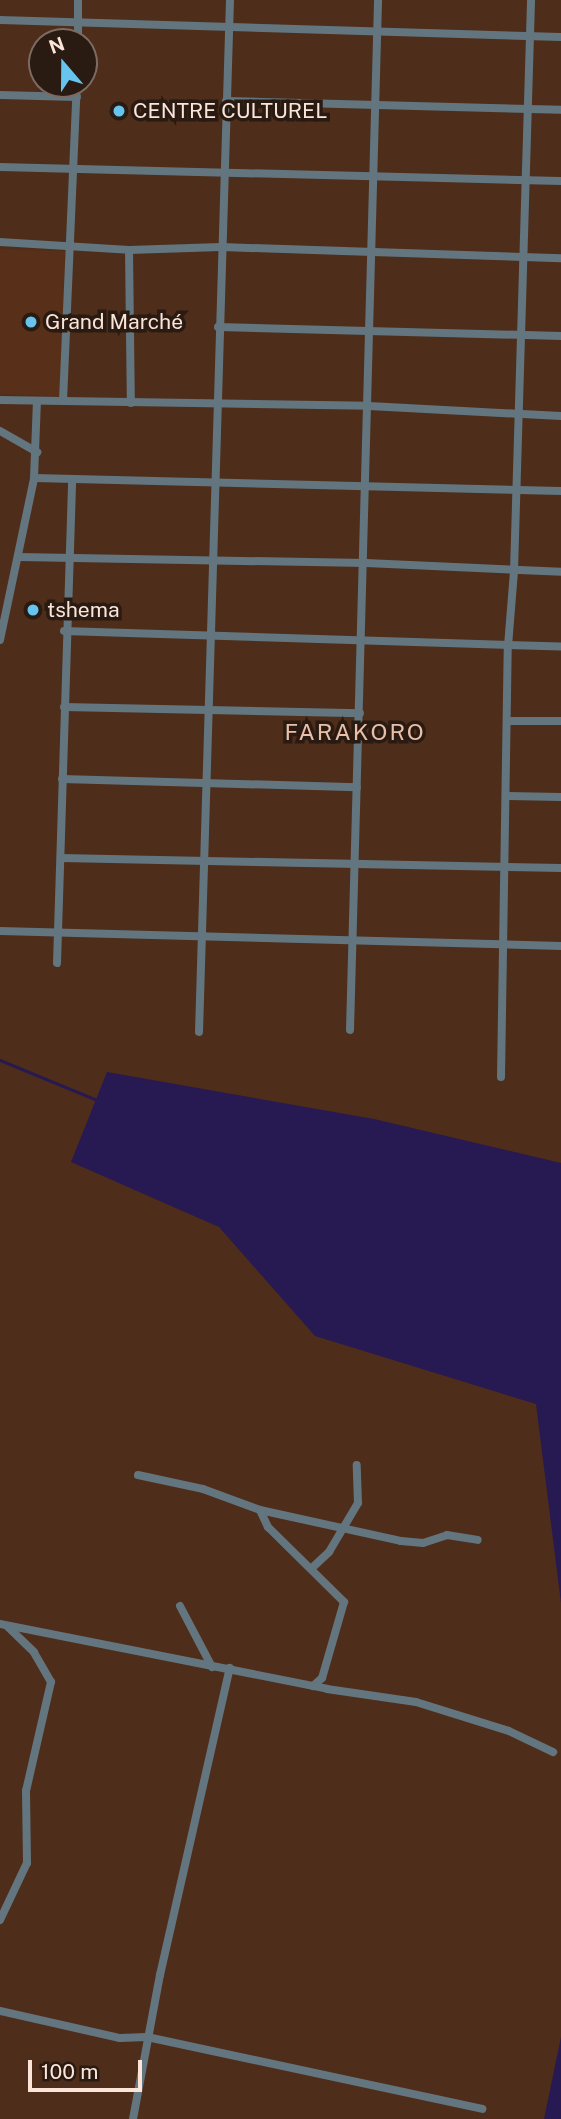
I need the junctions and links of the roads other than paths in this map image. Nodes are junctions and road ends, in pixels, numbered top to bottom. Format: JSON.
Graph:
{"nodes":[{"id":1,"x":78,"y":0,"type":"edge"},
{"id":2,"x":230,"y":0,"type":"edge"},
{"id":3,"x":379,"y":0,"type":"edge"},
{"id":4,"x":531,"y":0,"type":"edge"},
{"id":5,"x":0,"y":20,"type":"edge"},
{"id":6,"x":78,"y":23,"type":"junction"},
{"id":7,"x":78,"y":28,"type":"edge"},
{"id":8,"x":228,"y":29,"type":"junction"},
{"id":9,"x":377,"y":33,"type":"junction"},
{"id":10,"x":530,"y":36,"type":"junction"},
{"id":11,"x":561,"y":37,"type":"edge"},
{"id":12,"x":0,"y":95,"type":"edge"},
{"id":13,"x":28,"y":96,"type":"edge"},
{"id":14,"x":77,"y":98,"type":"edge"},
{"id":15,"x":226,"y":101,"type":"junction"},
{"id":16,"x":377,"y":103,"type":"junction"},
{"id":17,"x":526,"y":109,"type":"junction"},
{"id":18,"x":561,"y":110,"type":"edge"},
{"id":19,"x":0,"y":167,"type":"edge"},
{"id":20,"x":74,"y":171,"type":"junction"},
{"id":21,"x":225,"y":174,"type":"junction"},
{"id":22,"x":375,"y":177,"type":"junction"},
{"id":23,"x":523,"y":180,"type":"junction"},
{"id":24,"x":561,"y":181,"type":"edge"},
{"id":25,"x":0,"y":242,"type":"edge"},
{"id":26,"x":73,"y":246,"type":"junction"},
{"id":27,"x":221,"y":247,"type":"junction"},
{"id":28,"x":129,"y":250,"type":"junction"},
{"id":29,"x":373,"y":251,"type":"junction"},
{"id":30,"x":524,"y":258,"type":"junction"},
{"id":31,"x":561,"y":258,"type":"edge"},
{"id":32,"x":218,"y":327,"type":"junction"},
{"id":33,"x":370,"y":331,"type":"junction"},
{"id":34,"x":521,"y":335,"type":"junction"},
{"id":35,"x":561,"y":336,"type":"edge"},
{"id":36,"x":0,"y":400,"type":"edge"},
{"id":37,"x":37,"y":401,"type":"junction"},
{"id":38,"x":64,"y":401,"type":"junction"},
{"id":39,"x":131,"y":403,"type":"junction"},
{"id":40,"x":217,"y":404,"type":"junction"},
{"id":41,"x":369,"y":406,"type":"junction"},
{"id":42,"x":517,"y":414,"type":"junction"},
{"id":43,"x":561,"y":416,"type":"edge"},
{"id":44,"x":0,"y":431,"type":"edge"},
{"id":45,"x":37,"y":452,"type":"junction"},
{"id":46,"x":34,"y":478,"type":"junction"},
{"id":47,"x":72,"y":481,"type":"junction"},
{"id":48,"x":215,"y":484,"type":"junction"},
{"id":49,"x":368,"y":489,"type":"junction"},
{"id":50,"x":514,"y":489,"type":"junction"},
{"id":51,"x":561,"y":491,"type":"edge"},
{"id":52,"x":19,"y":557,"type":"junction"},
{"id":53,"x":66,"y":559,"type":"junction"},
{"id":54,"x":213,"y":559,"type":"junction"},
{"id":55,"x":366,"y":563,"type":"junction"},
{"id":56,"x":514,"y":571,"type":"junction"},
{"id":57,"x":561,"y":572,"type":"edge"},
{"id":58,"x":10,"y":592,"type":"junction"},
{"id":59,"x":0,"y":593,"type":"edge"},
{"id":60,"x":64,"y":631,"type":"junction"},
{"id":61,"x":211,"y":636,"type":"junction"},
{"id":62,"x":0,"y":640,"type":"edge"},
{"id":63,"x":362,"y":643,"type":"junction"},
{"id":64,"x":508,"y":646,"type":"junction"},
{"id":65,"x":561,"y":647,"type":"edge"},
{"id":66,"x":64,"y":707,"type":"junction"},
{"id":67,"x":209,"y":709,"type":"junction"},
{"id":68,"x":360,"y":713,"type":"junction"},
{"id":69,"x":507,"y":721,"type":"junction"},
{"id":70,"x":561,"y":721,"type":"edge"},
{"id":71,"x":62,"y":779,"type":"junction"},
{"id":72,"x":208,"y":783,"type":"junction"},
{"id":73,"x":357,"y":787,"type":"junction"},
{"id":74,"x":506,"y":796,"type":"junction"},
{"id":75,"x":561,"y":797,"type":"edge"},
{"id":76,"x":61,"y":858,"type":"junction"},
{"id":77,"x":204,"y":862,"type":"junction"},
{"id":78,"x":355,"y":866,"type":"junction"},
{"id":79,"x":506,"y":867,"type":"junction"},
{"id":80,"x":561,"y":869,"type":"edge"},
{"id":81,"x":0,"y":931,"type":"edge"},
{"id":82,"x":56,"y":933,"type":"junction"},
{"id":83,"x":203,"y":933,"type":"junction"},
{"id":84,"x":353,"y":939,"type":"junction"},
{"id":85,"x":503,"y":943,"type":"junction"},
{"id":86,"x":561,"y":946,"type":"edge"},
{"id":87,"x":57,"y":963,"type":"dead end"},
{"id":88,"x":351,"y":1030,"type":"dead end"},
{"id":89,"x":199,"y":1032,"type":"dead end"},
{"id":90,"x":501,"y":1077,"type":"dead end"},
{"id":91,"x":357,"y":1465,"type":"dead end"},
{"id":92,"x":138,"y":1475,"type":"dead end"},
{"id":93,"x":260,"y":1510,"type":"junction"},
{"id":94,"x":341,"y":1526,"type":"junction"},
{"id":95,"x":478,"y":1540,"type":"dead end"},
{"id":96,"x":313,"y":1567,"type":"junction"},
{"id":97,"x":180,"y":1606,"type":"dead end"},
{"id":98,"x":3,"y":1625,"type":"edge"},
{"id":99,"x":212,"y":1667,"type":"junction"},
{"id":100,"x":230,"y":1668,"type":"junction"},
{"id":101,"x":313,"y":1686,"type":"junction"},
{"id":102,"x":554,"y":1752,"type":"dead end"},
{"id":103,"x":0,"y":1920,"type":"edge"},
{"id":104,"x":0,"y":2011,"type":"edge"},
{"id":105,"x":147,"y":2037,"type":"junction"},
{"id":106,"x":482,"y":2109,"type":"dead end"},
{"id":107,"x":133,"y":2119,"type":"edge"}],
"edges":[{"from":1,"to":6,"type":"street"},
{"from":2,"to":8,"type":"street"},
{"from":3,"to":9,"type":"street"},
{"from":4,"to":10,"type":"street"},
{"from":5,"to":6,"type":"street"},
{"from":6,"to":7,"type":"street"},
{"from":6,"to":8,"type":"street"},
{"from":8,"to":9,"type":"street"},
{"from":8,"to":15,"type":"street"},
{"from":9,"to":10,"type":"street"},
{"from":9,"to":16,"type":"street"},
{"from":10,"to":11,"type":"street"},
{"from":10,"to":17,"type":"street"},
{"from":12,"to":13,"type":"street"},
{"from":14,"to":20,"type":"street"},
{"from":15,"to":16,"type":"street"},
{"from":15,"to":21,"type":"street"},
{"from":16,"to":17,"type":"street"},
{"from":16,"to":22,"type":"street"},
{"from":17,"to":18,"type":"street"},
{"from":17,"to":23,"type":"street"},
{"from":19,"to":20,"type":"street"},
{"from":20,"to":21,"type":"street"},
{"from":20,"to":26,"type":"street"},
{"from":21,"to":22,"type":"street"},
{"from":21,"to":27,"type":"street"},
{"from":22,"to":23,"type":"street"},
{"from":22,"to":29,"type":"street"},
{"from":23,"to":24,"type":"street"},
{"from":23,"to":30,"type":"street"},
{"from":25,"to":26,"type":"street"},
{"from":26,"to":28,"type":"street"},
{"from":26,"to":38,"type":"street"},
{"from":27,"to":28,"type":"street"},
{"from":27,"to":29,"type":"street"},
{"from":27,"to":32,"type":"street"},
{"from":28,"to":39,"type":"street"},
{"from":29,"to":30,"type":"street"},
{"from":29,"to":33,"type":"street"},
{"from":30,"to":31,"type":"street"},
{"from":30,"to":34,"type":"street"},
{"from":32,"to":33,"type":"street"},
{"from":32,"to":40,"type":"street"},
{"from":33,"to":34,"type":"street"},
{"from":33,"to":41,"type":"street"},
{"from":34,"to":35,"type":"street"},
{"from":34,"to":42,"type":"street"},
{"from":36,"to":37,"type":"street"},
{"from":37,"to":38,"type":"street"},
{"from":37,"to":45,"type":"street"},
{"from":38,"to":39,"type":"street"},
{"from":39,"to":40,"type":"street"},
{"from":40,"to":41,"type":"street"},
{"from":40,"to":48,"type":"street"},
{"from":41,"to":42,"type":"street"},
{"from":41,"to":49,"type":"street"},
{"from":42,"to":43,"type":"street"},
{"from":42,"to":50,"type":"street"},
{"from":44,"to":45,"type":"street"},
{"from":45,"to":46,"type":"street"},
{"from":46,"to":47,"type":"street"},
{"from":46,"to":52,"type":"street"},
{"from":47,"to":48,"type":"street"},
{"from":47,"to":53,"type":"street"},
{"from":48,"to":49,"type":"street"},
{"from":48,"to":54,"type":"street"},
{"from":49,"to":50,"type":"street"},
{"from":49,"to":55,"type":"street"},
{"from":50,"to":51,"type":"street"},
{"from":50,"to":56,"type":"street"},
{"from":52,"to":53,"type":"street"},
{"from":52,"to":58,"type":"street"},
{"from":53,"to":54,"type":"street"},
{"from":53,"to":60,"type":"street"},
{"from":54,"to":55,"type":"street"},
{"from":54,"to":61,"type":"street"},
{"from":55,"to":56,"type":"street"},
{"from":55,"to":63,"type":"street"},
{"from":56,"to":57,"type":"street"},
{"from":56,"to":64,"type":"street"},
{"from":58,"to":59,"type":"street"},
{"from":58,"to":62,"type":"street"},
{"from":60,"to":61,"type":"street"},
{"from":60,"to":66,"type":"street"},
{"from":61,"to":63,"type":"street"},
{"from":61,"to":67,"type":"street"},
{"from":63,"to":64,"type":"street"},
{"from":63,"to":68,"type":"street"},
{"from":64,"to":65,"type":"street"},
{"from":64,"to":69,"type":"street"},
{"from":66,"to":67,"type":"street"},
{"from":66,"to":71,"type":"street"},
{"from":67,"to":68,"type":"street"},
{"from":67,"to":72,"type":"street"},
{"from":68,"to":73,"type":"street"},
{"from":69,"to":70,"type":"street"},
{"from":69,"to":74,"type":"street"},
{"from":71,"to":72,"type":"street"},
{"from":71,"to":76,"type":"street"},
{"from":72,"to":73,"type":"street"},
{"from":72,"to":77,"type":"street"},
{"from":73,"to":78,"type":"street"},
{"from":74,"to":75,"type":"street"},
{"from":74,"to":79,"type":"street"},
{"from":76,"to":77,"type":"street"},
{"from":76,"to":82,"type":"street"},
{"from":77,"to":78,"type":"street"},
{"from":77,"to":83,"type":"street"},
{"from":78,"to":79,"type":"street"},
{"from":78,"to":84,"type":"street"},
{"from":79,"to":80,"type":"street"},
{"from":79,"to":85,"type":"street"},
{"from":81,"to":82,"type":"street"},
{"from":82,"to":83,"type":"street"},
{"from":82,"to":87,"type":"street"},
{"from":83,"to":84,"type":"street"},
{"from":83,"to":89,"type":"street"},
{"from":84,"to":85,"type":"street"},
{"from":84,"to":88,"type":"street"},
{"from":85,"to":86,"type":"street"},
{"from":85,"to":90,"type":"street"},
{"from":91,"to":94,"type":"street"},
{"from":92,"to":93,"type":"street"},
{"from":93,"to":94,"type":"street"},
{"from":93,"to":96,"type":"street"},
{"from":94,"to":95,"type":"street"},
{"from":94,"to":96,"type":"street"},
{"from":96,"to":101,"type":"street"},
{"from":97,"to":99,"type":"street"},
{"from":98,"to":99,"type":"street"},
{"from":98,"to":103,"type":"street"},
{"from":99,"to":100,"type":"street"},
{"from":100,"to":101,"type":"street"},
{"from":100,"to":105,"type":"street"},
{"from":101,"to":102,"type":"street"},
{"from":104,"to":105,"type":"street"},
{"from":105,"to":106,"type":"street"},
{"from":105,"to":107,"type":"street"}]}
